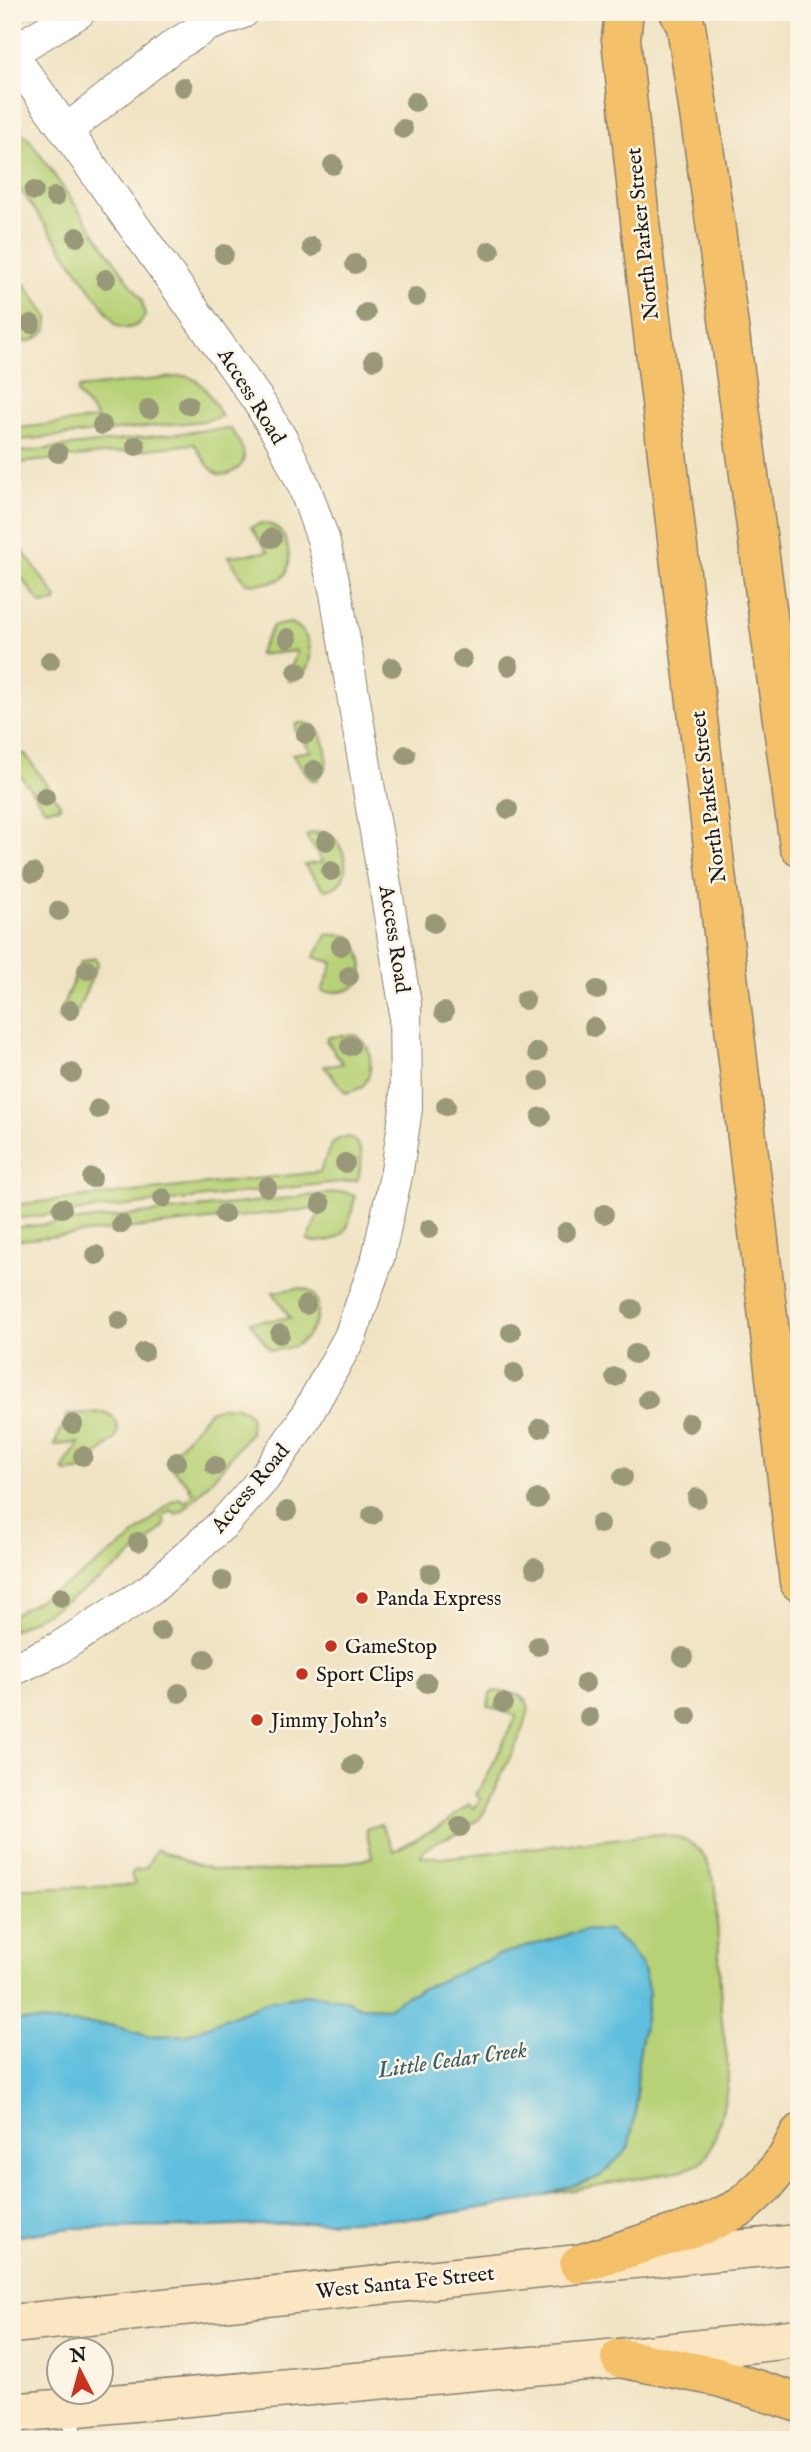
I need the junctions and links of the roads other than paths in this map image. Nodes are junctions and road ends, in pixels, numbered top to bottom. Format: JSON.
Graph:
{"nodes":[{"id":1,"x":79,"y":12,"type":"edge"},
{"id":2,"x":243,"y":12,"type":"edge"},
{"id":3,"x":624,"y":12,"type":"edge"},
{"id":4,"x":679,"y":12,"type":"edge"},
{"id":5,"x":12,"y":53,"type":"edge"},
{"id":6,"x":67,"y":130,"type":"junction"},
{"id":7,"x":799,"y":845,"type":"edge"},
{"id":8,"x":799,"y":1583,"type":"edge"},
{"id":9,"x":12,"y":1670,"type":"edge"},
{"id":10,"x":799,"y":2134,"type":"edge"},
{"id":11,"x":799,"y":2244,"type":"edge"},
{"id":12,"x":579,"y":2264,"type":"junction"},
{"id":13,"x":12,"y":2325,"type":"edge"},
{"id":14,"x":799,"y":2338,"type":"edge"},
{"id":15,"x":620,"y":2358,"type":"junction"},
{"id":16,"x":799,"y":2403,"type":"edge"},
{"id":17,"x":12,"y":2413,"type":"edge"},
{"id":18,"x":71,"y":2424,"type":"edge"}],
"edges":[{"from":1,"to":5,"type":"street"},
{"from":2,"to":6,"type":"street"},
{"from":3,"to":8,"type":"highway","name":"North Parker Street"},
{"from":4,"to":7,"type":"highway"},
{"from":5,"to":6,"type":"street","name":"Access Road"},
{"from":6,"to":9,"type":"street","name":"Access Road"},
{"from":10,"to":12,"type":"highway"},
{"from":11,"to":12,"type":"street","name":"West Santa Fe Street"},
{"from":12,"to":13,"type":"street","name":"West Santa Fe Street"},
{"from":14,"to":15,"type":"street"},
{"from":15,"to":16,"type":"highway"},
{"from":15,"to":18,"type":"street"},
{"from":17,"to":18,"type":"street"}]}
